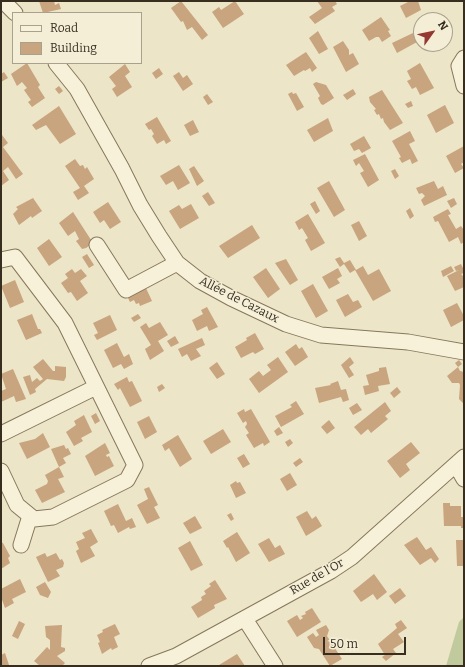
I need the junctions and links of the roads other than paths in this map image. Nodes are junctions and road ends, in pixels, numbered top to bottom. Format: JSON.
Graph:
{"nodes":[{"id":1,"x":3,"y":1,"type":"edge"},
{"id":2,"x":14,"y":12,"type":"edge"},
{"id":3,"x":464,"y":58,"type":"edge"},
{"id":4,"x":57,"y":64,"type":"edge"},
{"id":5,"x":464,"y":86,"type":"edge"},
{"id":6,"x":97,"y":245,"type":"dead end"},
{"id":7,"x":1,"y":260,"type":"edge"},
{"id":8,"x":177,"y":263,"type":"junction"},
{"id":9,"x":464,"y":352,"type":"edge"},
{"id":10,"x":96,"y":387,"type":"junction"},
{"id":11,"x":1,"y":434,"type":"edge"},
{"id":12,"x":460,"y":461,"type":"edge"},
{"id":13,"x":1,"y":471,"type":"edge"},
{"id":14,"x":464,"y":479,"type":"edge"},
{"id":15,"x":30,"y":516,"type":"junction"},
{"id":16,"x":21,"y":545,"type":"dead end"},
{"id":17,"x":245,"y":618,"type":"junction"},
{"id":18,"x":149,"y":666,"type":"edge"},
{"id":19,"x":275,"y":666,"type":"edge"}],
"edges":[{"from":1,"to":2,"type":"street"},
{"from":3,"to":5,"type":"street"},
{"from":4,"to":8,"type":"street","name":"Allée de Cazaux"},
{"from":6,"to":8,"type":"street"},
{"from":7,"to":10,"type":"street"},
{"from":8,"to":9,"type":"street","name":"Allée de Cazaux"},
{"from":10,"to":11,"type":"street"},
{"from":10,"to":15,"type":"street"},
{"from":12,"to":14,"type":"street"},
{"from":12,"to":17,"type":"street","name":"Rue de l'Or"},
{"from":13,"to":15,"type":"street"},
{"from":15,"to":16,"type":"street"},
{"from":17,"to":18,"type":"street","name":"Rue de l'Or"},
{"from":17,"to":19,"type":"street"}]}
